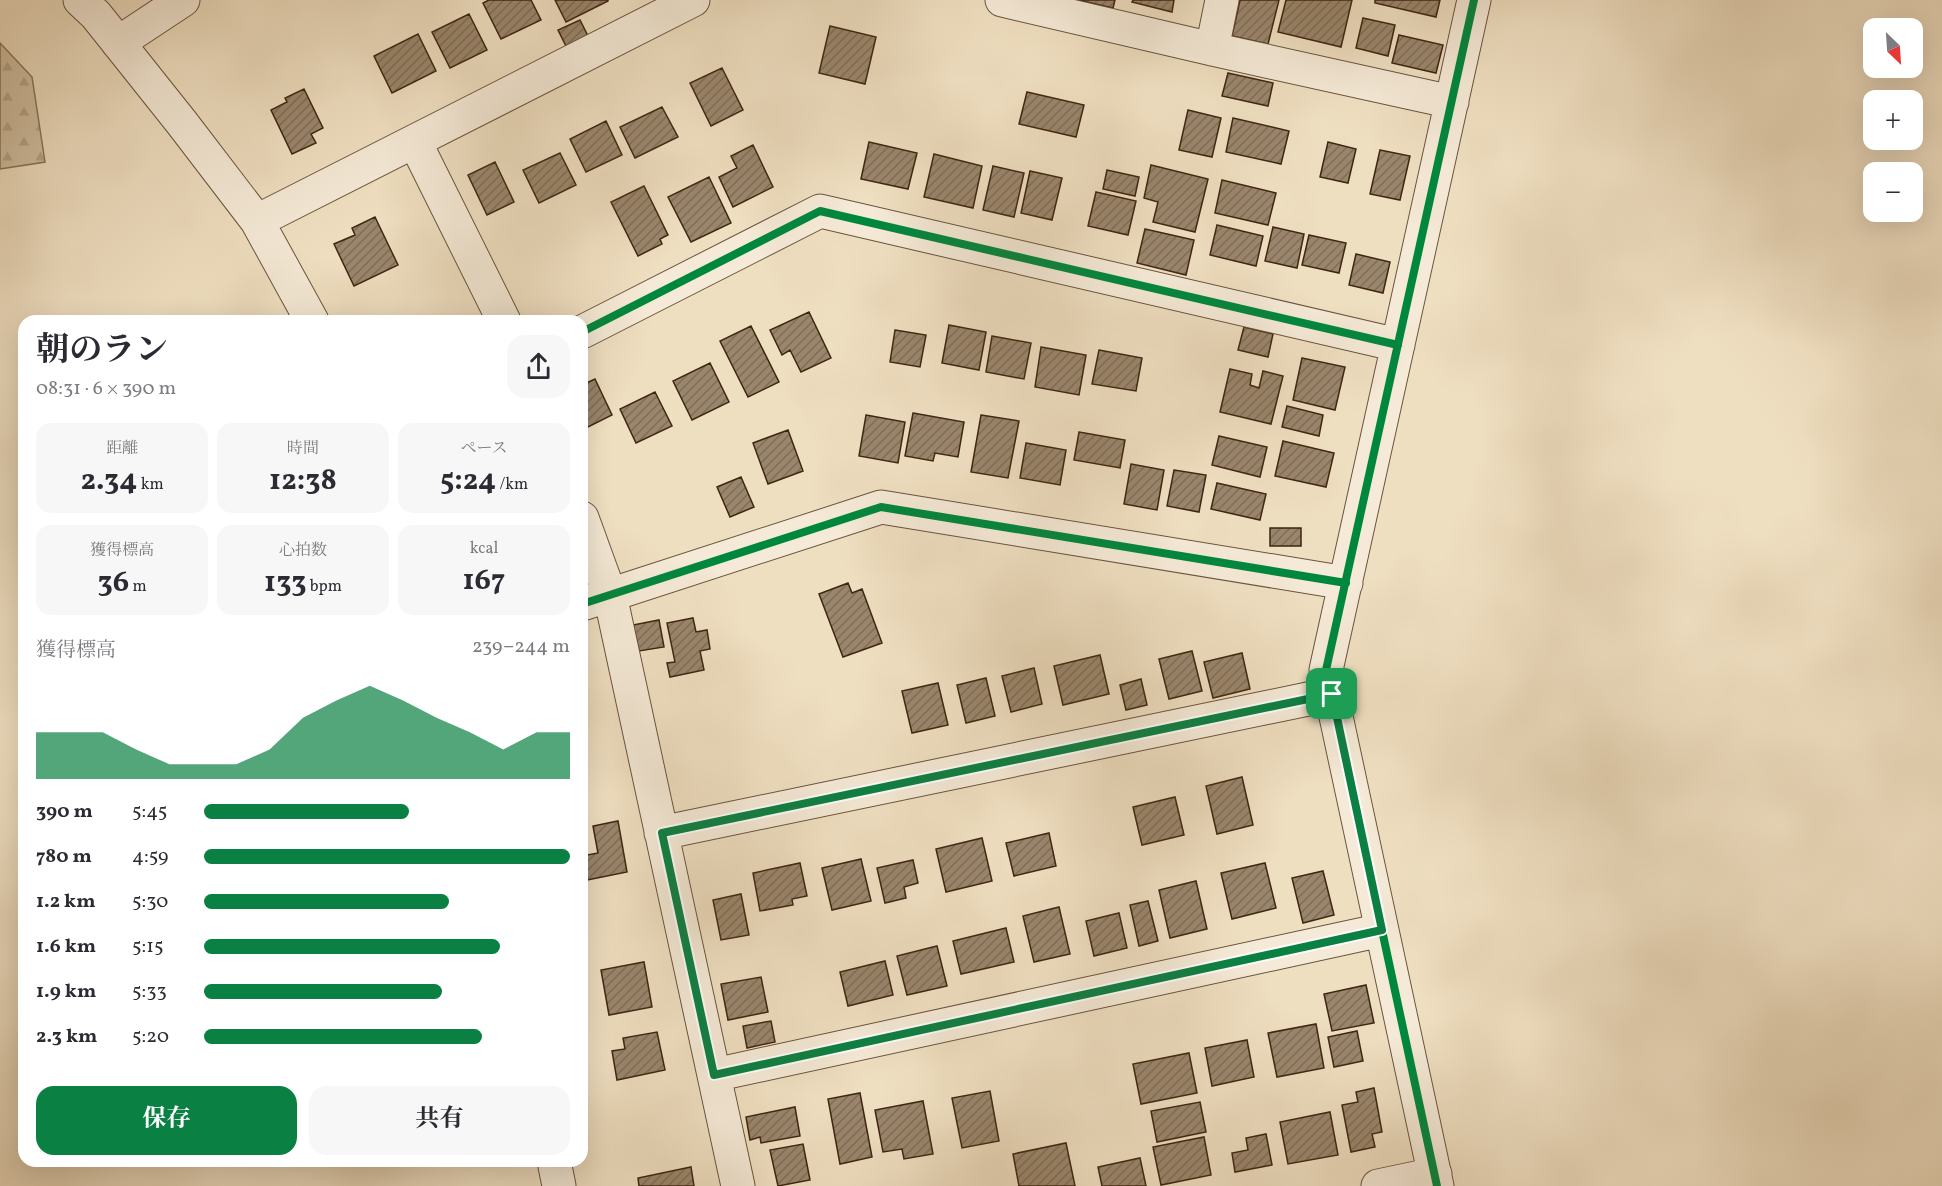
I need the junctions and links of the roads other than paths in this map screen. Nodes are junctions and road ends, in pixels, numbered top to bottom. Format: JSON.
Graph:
{"nodes":[{"id":1,"x":80,"y":0,"type":"edge"},
{"id":2,"x":183,"y":0,"type":"edge"},
{"id":3,"x":693,"y":0,"type":"edge"},
{"id":4,"x":1002,"y":0,"type":"edge"},
{"id":5,"x":1222,"y":0,"type":"edge"},
{"id":6,"x":1474,"y":0,"type":"edge"},
{"id":7,"x":118,"y":43,"type":"junction"},
{"id":8,"x":1212,"y":49,"type":"junction"},
{"id":9,"x":1452,"y":102,"type":"junction"},
{"id":10,"x":415,"y":142,"type":"junction"},
{"id":11,"x":257,"y":222,"type":"junction"},
{"id":12,"x":309,"y":315,"type":"edge"},
{"id":13,"x":501,"y":315,"type":"edge"},
{"id":14,"x":588,"y":329,"type":"edge"},
{"id":15,"x":1398,"y":345,"type":"junction"},
{"id":16,"x":588,"y":553,"type":"edge"},
{"id":17,"x":1346,"y":583,"type":"junction"},
{"id":18,"x":596,"y":599,"type":"edge"},
{"id":19,"x":1332,"y":694,"type":"junction"},
{"id":20,"x":662,"y":833,"type":"junction"},
{"id":21,"x":1382,"y":930,"type":"junction"},
{"id":22,"x":714,"y":1075,"type":"junction"},
{"id":23,"x":555,"y":1167,"type":"edge"},
{"id":24,"x":1436,"y":1180,"type":"edge"},
{"id":25,"x":559,"y":1186,"type":"edge"},
{"id":26,"x":738,"y":1186,"type":"edge"},
{"id":27,"x":1378,"y":1186,"type":"edge"}],
"edges":[{"from":1,"to":7,"type":"street"},
{"from":2,"to":7,"type":"street"},
{"from":3,"to":10,"type":"street"},
{"from":4,"to":8,"type":"street"},
{"from":5,"to":8,"type":"street"},
{"from":6,"to":9,"type":"street"},
{"from":7,"to":11,"type":"street"},
{"from":8,"to":9,"type":"street"},
{"from":9,"to":15,"type":"street"},
{"from":10,"to":11,"type":"street"},
{"from":10,"to":13,"type":"street"},
{"from":11,"to":12,"type":"street"},
{"from":14,"to":15,"type":"street"},
{"from":15,"to":17,"type":"street"},
{"from":16,"to":18,"type":"street"},
{"from":17,"to":18,"type":"street"},
{"from":17,"to":19,"type":"street"},
{"from":18,"to":20,"type":"street"},
{"from":19,"to":20,"type":"street"},
{"from":19,"to":21,"type":"street"},
{"from":20,"to":22,"type":"street"},
{"from":21,"to":22,"type":"street"},
{"from":21,"to":24,"type":"street"},
{"from":22,"to":26,"type":"street"},
{"from":23,"to":25,"type":"street"},
{"from":24,"to":27,"type":"street"}]}
